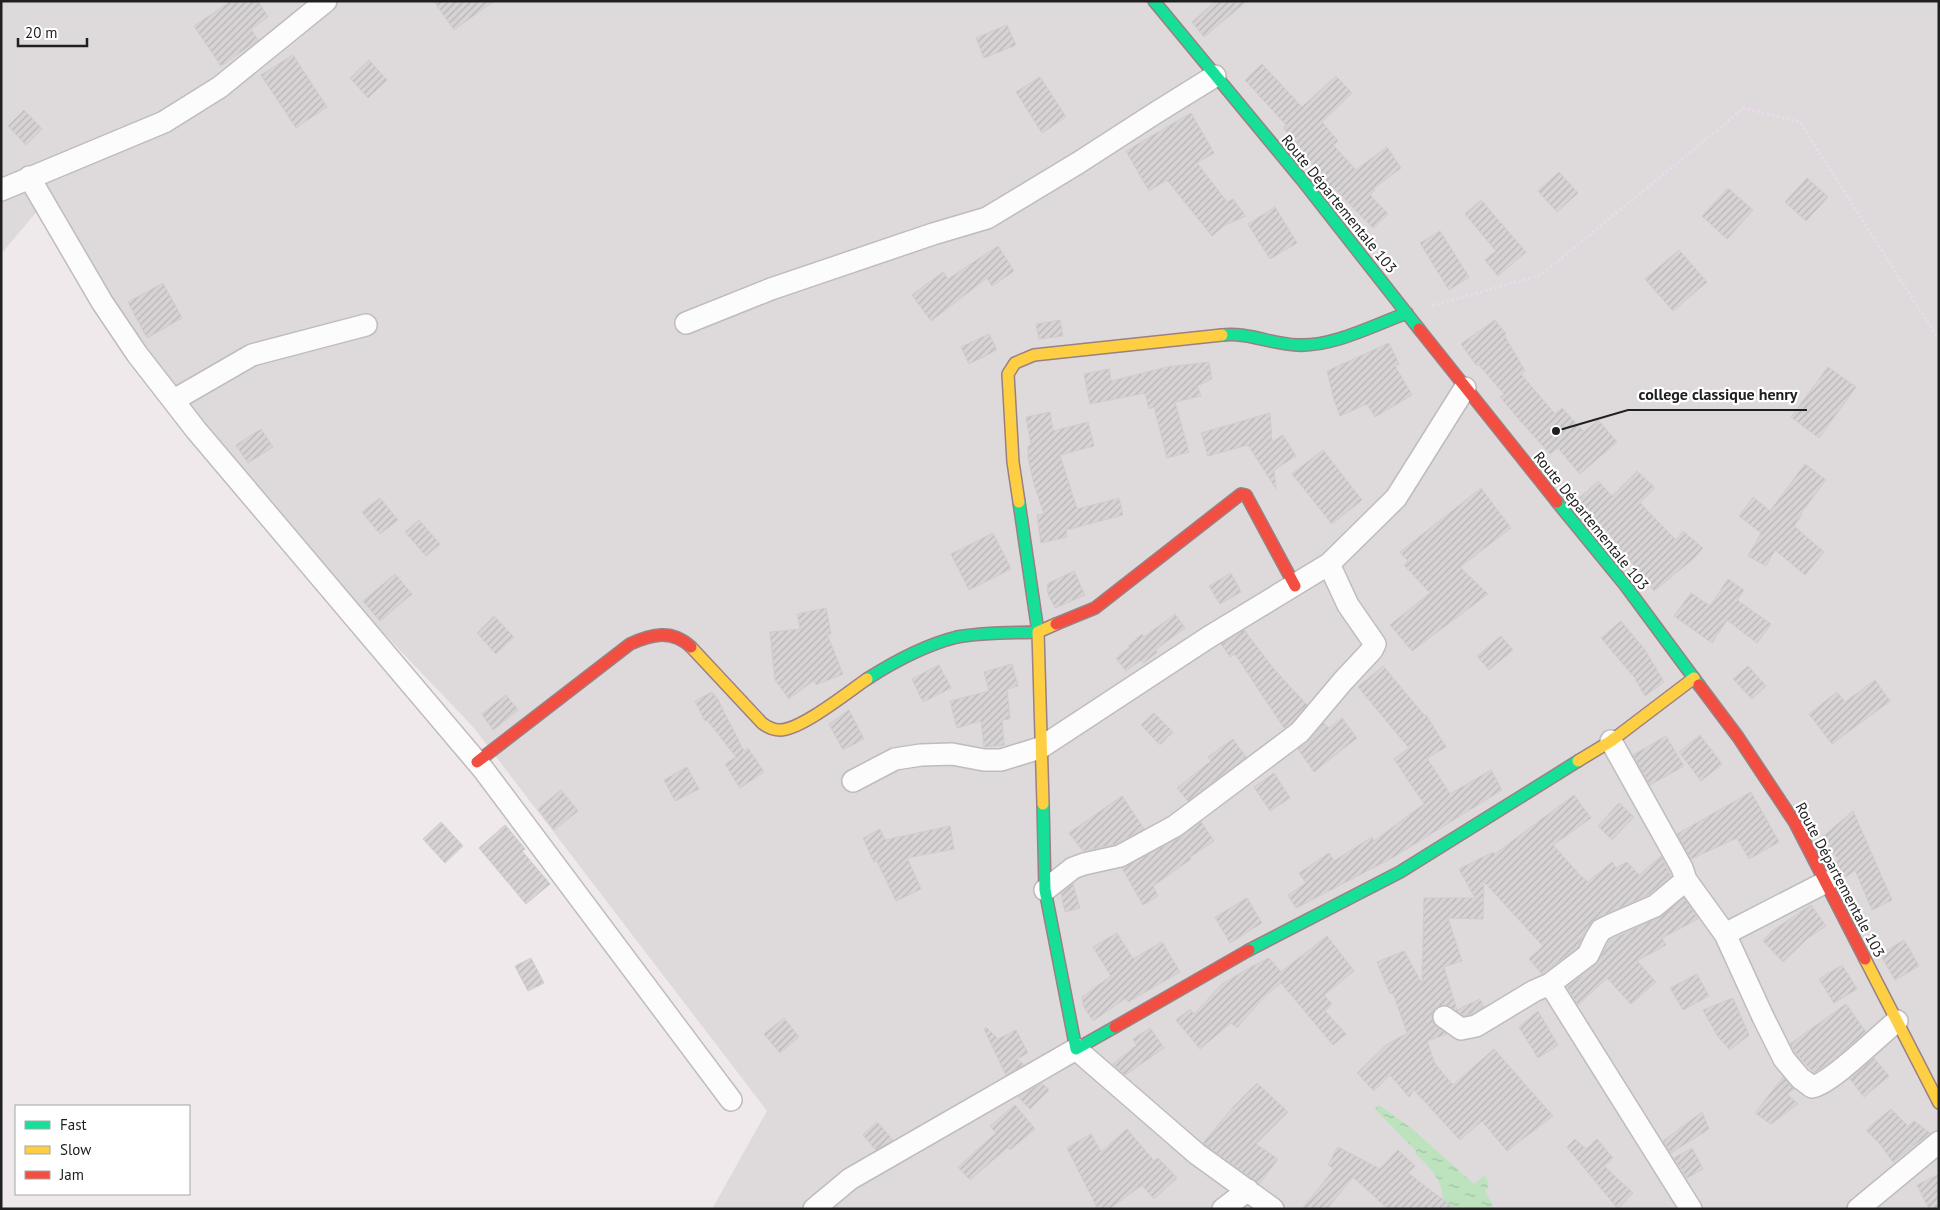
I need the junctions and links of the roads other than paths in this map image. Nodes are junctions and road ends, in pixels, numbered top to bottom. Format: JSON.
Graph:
{"nodes":[{"id":1,"x":326,"y":1,"type":"edge"},
{"id":2,"x":1154,"y":1,"type":"edge"},
{"id":3,"x":1215,"y":76,"type":"junction"},
{"id":4,"x":29,"y":177,"type":"junction"},
{"id":5,"x":1,"y":190,"type":"edge"},
{"id":6,"x":1407,"y":313,"type":"junction"},
{"id":7,"x":686,"y":323,"type":"dead end"},
{"id":8,"x":366,"y":324,"type":"dead end"},
{"id":9,"x":1465,"y":388,"type":"junction"},
{"id":10,"x":174,"y":400,"type":"junction"},
{"id":11,"x":1329,"y":564,"type":"junction"},
{"id":12,"x":1295,"y":586,"type":"junction"},
{"id":13,"x":1038,"y":632,"type":"junction"},
{"id":14,"x":1694,"y":678,"type":"junction"},
{"id":15,"x":1611,"y":741,"type":"junction"},
{"id":16,"x":1040,"y":748,"type":"junction"},
{"id":17,"x":477,"y":762,"type":"junction"},
{"id":18,"x":853,"y":781,"type":"dead end"},
{"id":19,"x":1686,"y":880,"type":"junction"},
{"id":20,"x":1826,"y":882,"type":"junction"},
{"id":21,"x":1045,"y":890,"type":"junction"},
{"id":22,"x":1726,"y":934,"type":"junction"},
{"id":23,"x":1550,"y":984,"type":"junction"},
{"id":24,"x":1444,"y":1017,"type":"dead end"},
{"id":25,"x":1897,"y":1020,"type":"junction"},
{"id":26,"x":1076,"y":1049,"type":"junction"},
{"id":27,"x":731,"y":1100,"type":"dead end"},
{"id":28,"x":1939,"y":1103,"type":"edge"},
{"id":29,"x":1939,"y":1142,"type":"edge"},
{"id":30,"x":1248,"y":1190,"type":"junction"},
{"id":31,"x":814,"y":1209,"type":"edge"},
{"id":32,"x":1223,"y":1209,"type":"edge"},
{"id":33,"x":1273,"y":1209,"type":"edge"},
{"id":34,"x":1692,"y":1209,"type":"edge"},
{"id":35,"x":1858,"y":1209,"type":"edge"}],
"edges":[{"from":1,"to":4,"type":"street"},
{"from":2,"to":3,"type":"street","name":"Route Départementale 103"},
{"from":3,"to":6,"type":"street","name":"Route Départementale 103"},
{"from":3,"to":7,"type":"street"},
{"from":4,"to":5,"type":"street"},
{"from":4,"to":10,"type":"street"},
{"from":6,"to":9,"type":"street","name":"Route Départementale 103"},
{"from":6,"to":13,"type":"street"},
{"from":8,"to":10,"type":"street"},
{"from":9,"to":11,"type":"street"},
{"from":9,"to":14,"type":"street","name":"Route Départementale 103"},
{"from":10,"to":17,"type":"street"},
{"from":11,"to":12,"type":"street"},
{"from":11,"to":21,"type":"street"},
{"from":12,"to":13,"type":"street"},
{"from":12,"to":16,"type":"street"},
{"from":13,"to":16,"type":"street"},
{"from":13,"to":17,"type":"street"},
{"from":14,"to":15,"type":"street"},
{"from":14,"to":20,"type":"street","name":"Route Départementale 103"},
{"from":15,"to":19,"type":"street"},
{"from":15,"to":26,"type":"street"},
{"from":16,"to":18,"type":"street"},
{"from":16,"to":21,"type":"street"},
{"from":17,"to":27,"type":"street"},
{"from":19,"to":22,"type":"street"},
{"from":19,"to":23,"type":"street"},
{"from":20,"to":22,"type":"street"},
{"from":20,"to":25,"type":"street","name":"Route Départementale 103"},
{"from":21,"to":26,"type":"street"},
{"from":22,"to":25,"type":"street"},
{"from":23,"to":24,"type":"street"},
{"from":23,"to":34,"type":"street"},
{"from":25,"to":28,"type":"street","name":"Route Départementale 103"},
{"from":26,"to":30,"type":"street"},
{"from":26,"to":31,"type":"street"},
{"from":29,"to":35,"type":"street"},
{"from":30,"to":32,"type":"street"},
{"from":30,"to":33,"type":"street"}]}
